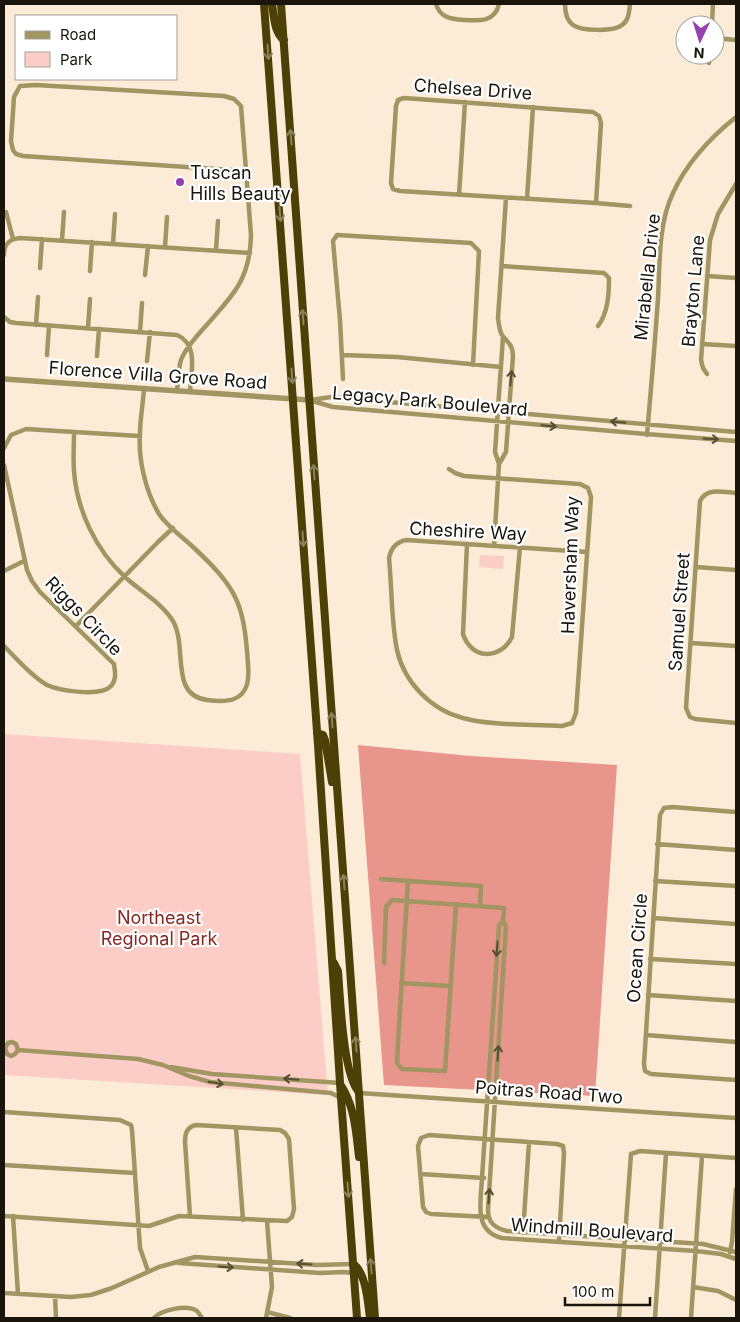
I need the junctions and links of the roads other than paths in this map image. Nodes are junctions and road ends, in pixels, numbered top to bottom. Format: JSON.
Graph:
{"nodes":[{"id":1,"x":264,"y":4,"type":"edge"},
{"id":2,"x":272,"y":4,"type":"edge"},
{"id":3,"x":281,"y":4,"type":"edge"},
{"id":4,"x":436,"y":4,"type":"edge"},
{"id":5,"x":499,"y":4,"type":"edge"},
{"id":6,"x":565,"y":4,"type":"edge"},
{"id":7,"x":630,"y":4,"type":"edge"},
{"id":8,"x":284,"y":40,"type":"junction"},
{"id":9,"x":465,"y":102,"type":"junction"},
{"id":10,"x":533,"y":107,"type":"junction"},
{"id":11,"x":736,"y":118,"type":"edge"},
{"id":12,"x":246,"y":171,"type":"junction"},
{"id":13,"x":736,"y":184,"type":"edge"},
{"id":14,"x":459,"y":195,"type":"junction"},
{"id":15,"x":506,"y":198,"type":"junction"},
{"id":16,"x":527,"y":199,"type":"junction"},
{"id":17,"x":596,"y":203,"type":"junction"},
{"id":18,"x":630,"y":206,"type":"dead end"},
{"id":19,"x":6,"y":212,"type":"dead end"},
{"id":20,"x":64,"y":212,"type":"dead end"},
{"id":21,"x":115,"y":214,"type":"dead end"},
{"id":22,"x":167,"y":217,"type":"dead end"},
{"id":23,"x":218,"y":221,"type":"dead end"},
{"id":24,"x":13,"y":239,"type":"junction"},
{"id":25,"x":42,"y":239,"type":"junction"},
{"id":26,"x":62,"y":240,"type":"junction"},
{"id":27,"x":92,"y":242,"type":"junction"},
{"id":28,"x":113,"y":244,"type":"junction"},
{"id":29,"x":148,"y":246,"type":"junction"},
{"id":30,"x":165,"y":247,"type":"junction"},
{"id":31,"x":216,"y":250,"type":"junction"},
{"id":32,"x":250,"y":253,"type":"junction"},
{"id":33,"x":4,"y":255,"type":"edge"},
{"id":34,"x":502,"y":266,"type":"junction"},
{"id":35,"x":40,"y":268,"type":"dead end"},
{"id":36,"x":90,"y":271,"type":"dead end"},
{"id":37,"x":145,"y":274,"type":"dead end"},
{"id":38,"x":707,"y":276,"type":"junction"},
{"id":39,"x":736,"y":278,"type":"edge"},
{"id":40,"x":38,"y":296,"type":"dead end"},
{"id":41,"x":90,"y":299,"type":"dead end"},
{"id":42,"x":142,"y":303,"type":"dead end"},
{"id":43,"x":4,"y":318,"type":"edge"},
{"id":44,"x":36,"y":325,"type":"junction"},
{"id":45,"x":49,"y":326,"type":"junction"},
{"id":46,"x":598,"y":326,"type":"dead end"},
{"id":47,"x":88,"y":328,"type":"junction"},
{"id":48,"x":100,"y":329,"type":"junction"},
{"id":49,"x":140,"y":332,"type":"junction"},
{"id":50,"x":150,"y":332,"type":"junction"},
{"id":51,"x":504,"y":336,"type":"junction"},
{"id":52,"x":702,"y":344,"type":"junction"},
{"id":53,"x":736,"y":346,"type":"edge"},
{"id":54,"x":190,"y":347,"type":"junction"},
{"id":55,"x":47,"y":355,"type":"dead end"},
{"id":56,"x":342,"y":355,"type":"junction"},
{"id":57,"x":97,"y":356,"type":"dead end"},
{"id":58,"x":147,"y":361,"type":"dead end"},
{"id":59,"x":472,"y":365,"type":"junction"},
{"id":60,"x":501,"y":367,"type":"junction"},
{"id":61,"x":707,"y":374,"type":"dead end"},
{"id":62,"x":4,"y":379,"type":"edge"},
{"id":63,"x":343,"y":379,"type":"dead end"},
{"id":64,"x":144,"y":389,"type":"junction"},
{"id":65,"x":177,"y":391,"type":"junction"},
{"id":66,"x":190,"y":392,"type":"junction"},
{"id":67,"x":293,"y":399,"type":"junction"},
{"id":68,"x":309,"y":400,"type":"junction"},
{"id":69,"x":497,"y":412,"type":"junction"},
{"id":70,"x":509,"y":413,"type":"junction"},
{"id":71,"x":496,"y":422,"type":"junction"},
{"id":72,"x":508,"y":423,"type":"junction"},
{"id":73,"x":648,"y":425,"type":"junction"},
{"id":74,"x":736,"y":432,"type":"edge"},
{"id":75,"x":74,"y":433,"type":"junction"},
{"id":76,"x":647,"y":434,"type":"junction"},
{"id":77,"x":139,"y":436,"type":"junction"},
{"id":78,"x":736,"y":441,"type":"edge"},
{"id":79,"x":4,"y":448,"type":"edge"},
{"id":80,"x":499,"y":464,"type":"junction"},
{"id":81,"x":4,"y":465,"type":"edge"},
{"id":82,"x":449,"y":469,"type":"dead end"},
{"id":83,"x":498,"y":478,"type":"junction"},
{"id":84,"x":736,"y":493,"type":"edge"},
{"id":85,"x":173,"y":528,"type":"junction"},
{"id":86,"x":468,"y":544,"type":"junction"},
{"id":87,"x":494,"y":546,"type":"junction"},
{"id":88,"x":520,"y":548,"type":"junction"},
{"id":89,"x":587,"y":552,"type":"junction"},
{"id":90,"x":24,"y":562,"type":"junction"},
{"id":91,"x":696,"y":567,"type":"junction"},
{"id":92,"x":736,"y":570,"type":"edge"},
{"id":93,"x":4,"y":571,"type":"edge"},
{"id":94,"x":124,"y":577,"type":"junction"},
{"id":95,"x":76,"y":626,"type":"junction"},
{"id":96,"x":691,"y":643,"type":"junction"},
{"id":97,"x":4,"y":646,"type":"edge"},
{"id":98,"x":736,"y":646,"type":"edge"},
{"id":99,"x":572,"y":723,"type":"joint"},
{"id":100,"x":736,"y":723,"type":"edge"},
{"id":101,"x":317,"y":732,"type":"junction"},
{"id":102,"x":736,"y":812,"type":"edge"},
{"id":103,"x":341,"y":841,"type":"junction"},
{"id":104,"x":657,"y":844,"type":"junction"},
{"id":105,"x":736,"y":850,"type":"edge"},
{"id":106,"x":381,"y":879,"type":"dead end"},
{"id":107,"x":408,"y":881,"type":"junction"},
{"id":108,"x":655,"y":881,"type":"junction"},
{"id":109,"x":736,"y":886,"type":"edge"},
{"id":110,"x":407,"y":901,"type":"junction"},
{"id":111,"x":456,"y":904,"type":"junction"},
{"id":112,"x":480,"y":906,"type":"junction"},
{"id":113,"x":653,"y":918,"type":"junction"},
{"id":114,"x":503,"y":921,"type":"junction"},
{"id":115,"x":736,"y":924,"type":"edge"},
{"id":116,"x":650,"y":958,"type":"junction"},
{"id":117,"x":332,"y":959,"type":"junction"},
{"id":118,"x":384,"y":963,"type":"dead end"},
{"id":119,"x":736,"y":964,"type":"edge"},
{"id":120,"x":496,"y":967,"type":"junction"},
{"id":121,"x":504,"y":967,"type":"junction"},
{"id":122,"x":401,"y":983,"type":"junction"},
{"id":123,"x":450,"y":986,"type":"junction"},
{"id":124,"x":648,"y":995,"type":"junction"},
{"id":125,"x":736,"y":1001,"type":"edge"},
{"id":126,"x":646,"y":1035,"type":"junction"},
{"id":127,"x":736,"y":1042,"type":"edge"},
{"id":128,"x":4,"y":1048,"type":"edge"},
{"id":129,"x":18,"y":1050,"type":"junction"},
{"id":130,"x":171,"y":1067,"type":"junction"},
{"id":131,"x":736,"y":1080,"type":"edge"},
{"id":132,"x":340,"y":1083,"type":"junction"},
{"id":133,"x":359,"y":1093,"type":"junction"},
{"id":134,"x":341,"y":1098,"type":"junction"},
{"id":135,"x":487,"y":1102,"type":"junction"},
{"id":136,"x":495,"y":1102,"type":"junction"},
{"id":137,"x":4,"y":1112,"type":"edge"},
{"id":138,"x":736,"y":1118,"type":"edge"},
{"id":139,"x":236,"y":1128,"type":"junction"},
{"id":140,"x":485,"y":1139,"type":"junction"},
{"id":141,"x":492,"y":1140,"type":"junction"},
{"id":142,"x":529,"y":1142,"type":"junction"},
{"id":143,"x":666,"y":1153,"type":"junction"},
{"id":144,"x":702,"y":1156,"type":"junction"},
{"id":145,"x":736,"y":1158,"type":"edge"},
{"id":146,"x":4,"y":1165,"type":"edge"},
{"id":147,"x":135,"y":1173,"type":"junction"},
{"id":148,"x":420,"y":1174,"type":"junction"},
{"id":149,"x":482,"y":1178,"type":"junction"},
{"id":150,"x":490,"y":1178,"type":"junction"},
{"id":151,"x":736,"y":1189,"type":"edge"},
{"id":152,"x":4,"y":1216,"type":"edge"},
{"id":153,"x":13,"y":1216,"type":"junction"},
{"id":154,"x":190,"y":1216,"type":"junction"},
{"id":155,"x":480,"y":1217,"type":"junction"},
{"id":156,"x":488,"y":1217,"type":"junction"},
{"id":157,"x":368,"y":1218,"type":"junction"},
{"id":158,"x":243,"y":1220,"type":"junction"},
{"id":159,"x":267,"y":1221,"type":"junction"},
{"id":160,"x":139,"y":1225,"type":"junction"},
{"id":161,"x":523,"y":1232,"type":"junction"},
{"id":162,"x":559,"y":1234,"type":"junction"},
{"id":163,"x":624,"y":1238,"type":"junction"},
{"id":164,"x":522,"y":1239,"type":"junction"},
{"id":165,"x":660,"y":1241,"type":"junction"},
{"id":166,"x":559,"y":1242,"type":"junction"},
{"id":167,"x":696,"y":1243,"type":"junction"},
{"id":168,"x":624,"y":1246,"type":"junction"},
{"id":169,"x":660,"y":1248,"type":"junction"},
{"id":170,"x":730,"y":1250,"type":"junction"},
{"id":171,"x":696,"y":1251,"type":"junction"},
{"id":172,"x":736,"y":1252,"type":"edge"},
{"id":173,"x":728,"y":1256,"type":"junction"},
{"id":174,"x":736,"y":1259,"type":"edge"},
{"id":175,"x":270,"y":1262,"type":"junction"},
{"id":176,"x":178,"y":1263,"type":"junction"},
{"id":177,"x":353,"y":1264,"type":"junction"},
{"id":178,"x":272,"y":1270,"type":"junction"},
{"id":179,"x":148,"y":1271,"type":"junction"},
{"id":180,"x":354,"y":1273,"type":"junction"},
{"id":181,"x":694,"y":1287,"type":"junction"},
{"id":182,"x":4,"y":1293,"type":"edge"},
{"id":183,"x":18,"y":1294,"type":"junction"},
{"id":184,"x":54,"y":1296,"type":"junction"},
{"id":185,"x":736,"y":1300,"type":"edge"},
{"id":186,"x":267,"y":1312,"type":"junction"},
{"id":187,"x":56,"y":1318,"type":"edge"},
{"id":188,"x":154,"y":1318,"type":"edge"},
{"id":189,"x":202,"y":1318,"type":"edge"},
{"id":190,"x":266,"y":1318,"type":"edge"},
{"id":191,"x":290,"y":1318,"type":"edge"},
{"id":192,"x":357,"y":1318,"type":"edge"},
{"id":193,"x":370,"y":1318,"type":"edge"},
{"id":194,"x":375,"y":1318,"type":"edge"},
{"id":195,"x":619,"y":1318,"type":"edge"},
{"id":196,"x":655,"y":1318,"type":"edge"},
{"id":197,"x":691,"y":1318,"type":"edge"}],
"edges":[{"from":1,"to":67,"type":"highway","one_way":true},
{"from":2,"to":8,"type":"highway"},
{"from":3,"to":8,"type":"highway"},
{"from":4,"to":5,"type":"street"},
{"from":6,"to":7,"type":"street"},
{"from":68,"to":8,"type":"highway","one_way":true},
{"from":9,"to":10,"type":"street","name":"Chelsea Drive"},
{"from":9,"to":14,"type":"street"},
{"from":9,"to":14,"type":"street","name":"Chelsea Drive"},
{"from":10,"to":16,"type":"street"},
{"from":10,"to":17,"type":"street","name":"Chelsea Drive"},
{"from":11,"to":73,"type":"street","name":"Mirabella Drive"},
{"from":12,"to":12,"type":"street"},
{"from":12,"to":32,"type":"street"},
{"from":13,"to":38,"type":"street","name":"Brayton Lane"},
{"from":14,"to":15,"type":"street","name":"Chelsea Drive"},
{"from":15,"to":16,"type":"street","name":"Chelsea Drive"},
{"from":15,"to":34,"type":"street"},
{"from":16,"to":17,"type":"street","name":"Chelsea Drive"},
{"from":17,"to":18,"type":"street","name":"Chelsea Drive"},
{"from":19,"to":24,"type":"street"},
{"from":20,"to":26,"type":"street"},
{"from":21,"to":28,"type":"street"},
{"from":22,"to":30,"type":"street"},
{"from":23,"to":31,"type":"street"},
{"from":24,"to":25,"type":"street"},
{"from":24,"to":33,"type":"street"},
{"from":25,"to":26,"type":"street"},
{"from":25,"to":35,"type":"street"},
{"from":26,"to":27,"type":"street"},
{"from":27,"to":28,"type":"street"},
{"from":27,"to":36,"type":"street"},
{"from":28,"to":29,"type":"street"},
{"from":29,"to":30,"type":"street"},
{"from":29,"to":37,"type":"street"},
{"from":30,"to":31,"type":"street"},
{"from":31,"to":32,"type":"street"},
{"from":32,"to":54,"type":"street"},
{"from":34,"to":46,"type":"street"},
{"from":34,"to":51,"type":"street"},
{"from":38,"to":39,"type":"street"},
{"from":38,"to":52,"type":"street","name":"Brayton Lane"},
{"from":40,"to":44,"type":"street"},
{"from":41,"to":47,"type":"street"},
{"from":42,"to":49,"type":"street"},
{"from":43,"to":44,"type":"street"},
{"from":44,"to":45,"type":"street"},
{"from":45,"to":47,"type":"street"},
{"from":45,"to":55,"type":"street"},
{"from":47,"to":48,"type":"street"},
{"from":48,"to":49,"type":"street"},
{"from":48,"to":57,"type":"street"},
{"from":49,"to":50,"type":"street"},
{"from":50,"to":54,"type":"street"},
{"from":50,"to":58,"type":"street"},
{"from":51,"to":60,"type":"street"},
{"from":70,"to":51,"type":"street","one_way":true},
{"from":52,"to":53,"type":"street"},
{"from":52,"to":61,"type":"street","name":"Brayton Lane"},
{"from":54,"to":65,"type":"street"},
{"from":54,"to":66,"type":"street"},
{"from":56,"to":59,"type":"street"},
{"from":56,"to":59,"type":"street"},
{"from":56,"to":63,"type":"street"},
{"from":59,"to":60,"type":"street"},
{"from":60,"to":69,"type":"street"},
{"from":62,"to":64,"type":"street","name":"Florence Villa Grove Road"},
{"from":64,"to":65,"type":"street","name":"Florence Villa Grove Road"},
{"from":64,"to":77,"type":"street"},
{"from":65,"to":66,"type":"street","name":"Florence Villa Grove Road"},
{"from":66,"to":67,"type":"street","name":"Florence Villa Grove Road"},
{"from":67,"to":68,"type":"street","name":"Florence Villa Grove Road"},
{"from":67,"to":101,"type":"highway","one_way":true},
{"from":68,"to":69,"type":"street","name":"Legacy Park Boulevard"},
{"from":68,"to":71,"type":"street","name":"Legacy Park Boulevard"},
{"from":103,"to":68,"type":"highway","one_way":true},
{"from":69,"to":70,"type":"street","name":"Legacy Park Boulevard"},
{"from":69,"to":71,"type":"street"},
{"from":70,"to":72,"type":"street"},
{"from":73,"to":70,"type":"street","name":"Legacy Park Boulevard","one_way":true},
{"from":71,"to":72,"type":"street","name":"Legacy Park Boulevard"},
{"from":71,"to":80,"type":"street"},
{"from":72,"to":76,"type":"street","name":"Legacy Park Boulevard","one_way":true},
{"from":72,"to":80,"type":"street"},
{"from":73,"to":74,"type":"street","name":"Legacy Park Boulevard"},
{"from":73,"to":76,"type":"street","name":"Mirabella Drive"},
{"from":75,"to":77,"type":"street"},
{"from":75,"to":79,"type":"street"},
{"from":75,"to":94,"type":"street"},
{"from":76,"to":78,"type":"street","name":"Legacy Park Boulevard","one_way":true},
{"from":77,"to":85,"type":"street"},
{"from":80,"to":83,"type":"street"},
{"from":81,"to":90,"type":"street","name":"Riggs Circle"},
{"from":82,"to":83,"type":"street","name":"Haversham Way"},
{"from":83,"to":87,"type":"street"},
{"from":83,"to":89,"type":"street","name":"Haversham Way"},
{"from":84,"to":91,"type":"street","name":"Samuel Street"},
{"from":85,"to":94,"type":"street"},
{"from":85,"to":94,"type":"street"},
{"from":86,"to":87,"type":"street","name":"Cheshire Way"},
{"from":86,"to":88,"type":"street"},
{"from":86,"to":99,"type":"street","name":"Cheshire Way"},
{"from":87,"to":88,"type":"street","name":"Cheshire Way"},
{"from":88,"to":89,"type":"street","name":"Cheshire Way"},
{"from":89,"to":99,"type":"street","name":"Haversham Way"},
{"from":90,"to":93,"type":"street"},
{"from":90,"to":95,"type":"street","name":"Riggs Circle"},
{"from":91,"to":92,"type":"street"},
{"from":91,"to":96,"type":"street","name":"Samuel Street"},
{"from":94,"to":95,"type":"street"},
{"from":95,"to":97,"type":"street","name":"Riggs Circle"},
{"from":96,"to":98,"type":"street"},
{"from":96,"to":100,"type":"street","name":"Samuel Street"},
{"from":101,"to":103,"type":"highway"},
{"from":101,"to":117,"type":"highway"},
{"from":102,"to":104,"type":"street","name":"Ocean Circle"},
{"from":133,"to":103,"type":"highway","one_way":true},
{"from":104,"to":105,"type":"street"},
{"from":104,"to":108,"type":"street","name":"Ocean Circle"},
{"from":106,"to":107,"type":"street"},
{"from":107,"to":110,"type":"street"},
{"from":107,"to":112,"type":"street"},
{"from":108,"to":109,"type":"street"},
{"from":108,"to":113,"type":"street","name":"Ocean Circle"},
{"from":110,"to":111,"type":"street"},
{"from":110,"to":118,"type":"street"},
{"from":110,"to":122,"type":"street"},
{"from":111,"to":112,"type":"street"},
{"from":111,"to":123,"type":"street"},
{"from":112,"to":114,"type":"street"},
{"from":113,"to":115,"type":"street"},
{"from":113,"to":116,"type":"street","name":"Ocean Circle"},
{"from":114,"to":120,"type":"street","one_way":true},
{"from":114,"to":121,"type":"street","name":"Windmill Boulevard"},
{"from":116,"to":119,"type":"street"},
{"from":116,"to":124,"type":"street","name":"Ocean Circle"},
{"from":117,"to":132,"type":"highway"},
{"from":117,"to":133,"type":"highway"},
{"from":120,"to":121,"type":"street"},
{"from":120,"to":135,"type":"street"},
{"from":136,"to":121,"type":"street","name":"Windmill Boulevard","one_way":true},
{"from":122,"to":123,"type":"street"},
{"from":122,"to":123,"type":"street"},
{"from":124,"to":125,"type":"street"},
{"from":124,"to":126,"type":"street","name":"Ocean Circle"},
{"from":126,"to":127,"type":"street"},
{"from":126,"to":131,"type":"street","name":"Ocean Circle"},
{"from":128,"to":129,"type":"street"},
{"from":128,"to":129,"type":"street"},
{"from":129,"to":130,"type":"street"},
{"from":132,"to":130,"type":"street","one_way":true},
{"from":130,"to":134,"type":"street","one_way":true},
{"from":132,"to":134,"type":"highway"},
{"from":132,"to":157,"type":"highway"},
{"from":133,"to":135,"type":"street","name":"Poitras Road Two"},
{"from":133,"to":157,"type":"highway"},
{"from":134,"to":177,"type":"highway","one_way":true},
{"from":135,"to":136,"type":"street","name":"Poitras Road Two"},
{"from":135,"to":140,"type":"street"},
{"from":136,"to":138,"type":"street","name":"Poitras Road Two"},
{"from":136,"to":141,"type":"street","name":"Windmill Boulevard"},
{"from":137,"to":147,"type":"street"},
{"from":139,"to":154,"type":"street"},
{"from":139,"to":158,"type":"street"},
{"from":139,"to":159,"type":"street"},
{"from":140,"to":141,"type":"street"},
{"from":140,"to":148,"type":"street"},
{"from":140,"to":149,"type":"street"},
{"from":141,"to":142,"type":"street"},
{"from":141,"to":150,"type":"street","name":"Windmill Boulevard"},
{"from":142,"to":161,"type":"street"},
{"from":142,"to":162,"type":"street"},
{"from":143,"to":144,"type":"street"},
{"from":143,"to":163,"type":"street"},
{"from":143,"to":165,"type":"street"},
{"from":144,"to":145,"type":"street"},
{"from":144,"to":167,"type":"street"},
{"from":146,"to":147,"type":"street"},
{"from":147,"to":160,"type":"street"},
{"from":148,"to":149,"type":"street"},
{"from":148,"to":155,"type":"street"},
{"from":149,"to":150,"type":"street"},
{"from":149,"to":155,"type":"street"},
{"from":156,"to":150,"type":"street","name":"Windmill Boulevard","one_way":true},
{"from":151,"to":170,"type":"street"},
{"from":152,"to":153,"type":"street"},
{"from":153,"to":160,"type":"street"},
{"from":153,"to":183,"type":"street"},
{"from":154,"to":158,"type":"street"},
{"from":154,"to":160,"type":"street"},
{"from":155,"to":156,"type":"street"},
{"from":155,"to":164,"type":"street","name":"Windmill Boulevard"},
{"from":156,"to":161,"type":"street","name":"Windmill Boulevard"},
{"from":194,"to":157,"type":"highway","one_way":true},
{"from":158,"to":159,"type":"street"},
{"from":159,"to":175,"type":"street"},
{"from":160,"to":179,"type":"street"},
{"from":161,"to":162,"type":"street","name":"Windmill Boulevard"},
{"from":161,"to":164,"type":"street"},
{"from":162,"to":163,"type":"street","name":"Windmill Boulevard"},
{"from":162,"to":166,"type":"street"},
{"from":163,"to":165,"type":"street","name":"Windmill Boulevard"},
{"from":163,"to":168,"type":"street"},
{"from":164,"to":166,"type":"street","name":"Windmill Boulevard"},
{"from":165,"to":167,"type":"street","name":"Windmill Boulevard"},
{"from":165,"to":169,"type":"street"},
{"from":166,"to":168,"type":"street","name":"Windmill Boulevard"},
{"from":167,"to":170,"type":"street","name":"Windmill Boulevard"},
{"from":167,"to":171,"type":"street"},
{"from":168,"to":169,"type":"street","name":"Windmill Boulevard"},
{"from":168,"to":195,"type":"street"},
{"from":169,"to":171,"type":"street","name":"Windmill Boulevard"},
{"from":169,"to":196,"type":"street"},
{"from":170,"to":172,"type":"street","name":"Windmill Boulevard"},
{"from":170,"to":173,"type":"street"},
{"from":171,"to":173,"type":"street","name":"Windmill Boulevard"},
{"from":171,"to":181,"type":"street"},
{"from":173,"to":174,"type":"street","name":"Windmill Boulevard"},
{"from":175,"to":176,"type":"street"},
{"from":177,"to":175,"type":"street","one_way":true},
{"from":175,"to":178,"type":"street"},
{"from":176,"to":178,"type":"street","one_way":true},
{"from":176,"to":179,"type":"street"},
{"from":177,"to":180,"type":"highway"},
{"from":177,"to":193,"type":"highway"},
{"from":178,"to":180,"type":"street"},
{"from":178,"to":186,"type":"street"},
{"from":179,"to":184,"type":"street"},
{"from":180,"to":192,"type":"highway"},
{"from":181,"to":185,"type":"street"},
{"from":181,"to":197,"type":"street"},
{"from":182,"to":183,"type":"street"},
{"from":183,"to":184,"type":"street"},
{"from":184,"to":187,"type":"street"},
{"from":186,"to":190,"type":"street"},
{"from":186,"to":191,"type":"street"},
{"from":188,"to":189,"type":"street"}]}
